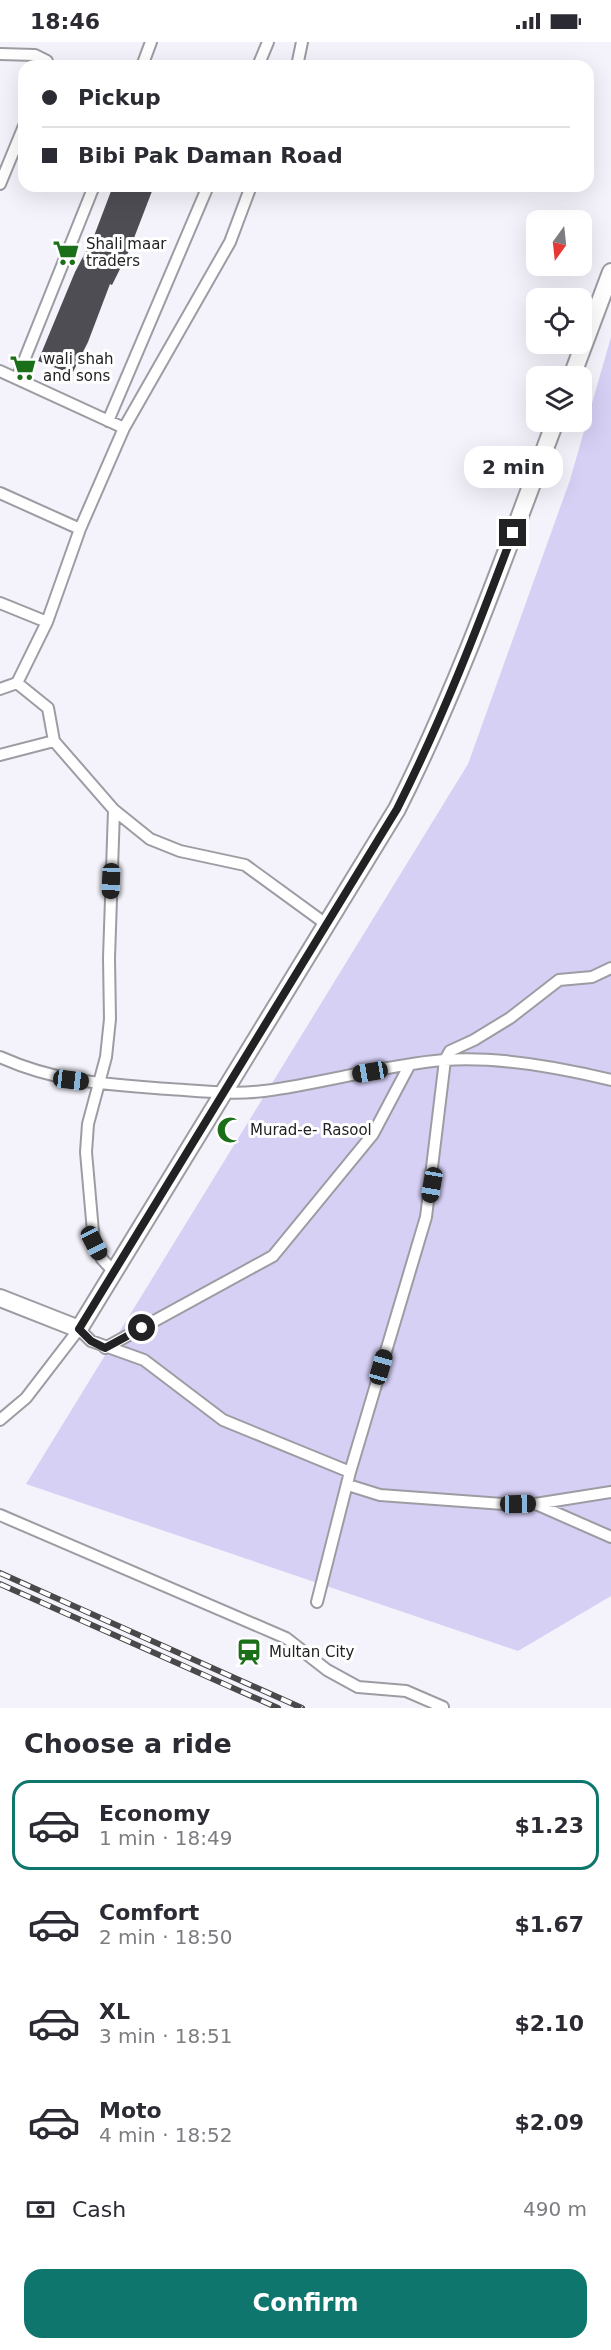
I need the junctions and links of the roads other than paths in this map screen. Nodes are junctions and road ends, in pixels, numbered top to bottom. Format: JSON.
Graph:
{"nodes":[{"id":1,"x":151,"y":42,"type":"edge"},
{"id":2,"x":268,"y":42,"type":"edge"},
{"id":3,"x":302,"y":42,"type":"edge"},
{"id":4,"x":0,"y":54,"type":"edge"},
{"id":5,"x":45,"y":60,"type":"edge"},
{"id":6,"x":144,"y":60,"type":"edge"},
{"id":7,"x":260,"y":60,"type":"edge"},
{"id":8,"x":298,"y":60,"type":"edge"},
{"id":9,"x":18,"y":140,"type":"edge"},
{"id":10,"x":0,"y":184,"type":"edge"},
{"id":11,"x":92,"y":192,"type":"edge"},
{"id":12,"x":205,"y":192,"type":"edge"},
{"id":13,"x":249,"y":192,"type":"edge"},
{"id":14,"x":611,"y":272,"type":"edge"},
{"id":15,"x":576,"y":366,"type":"edge"},
{"id":16,"x":0,"y":371,"type":"edge"},
{"id":17,"x":17,"y":378,"type":"junction"},
{"id":18,"x":108,"y":421,"type":"junction"},
{"id":19,"x":124,"y":428,"type":"junction"},
{"id":20,"x":551,"y":432,"type":"edge"},
{"id":21,"x":0,"y":493,"type":"edge"},
{"id":22,"x":80,"y":529,"type":"junction"},
{"id":23,"x":0,"y":603,"type":"edge"},
{"id":24,"x":47,"y":622,"type":"junction"},
{"id":25,"x":17,"y":683,"type":"junction"},
{"id":26,"x":0,"y":689,"type":"edge"},
{"id":27,"x":54,"y":741,"type":"junction"},
{"id":28,"x":0,"y":755,"type":"edge"},
{"id":29,"x":114,"y":810,"type":"junction"},
{"id":30,"x":326,"y":924,"type":"junction"},
{"id":31,"x":611,"y":968,"type":"edge"},
{"id":32,"x":0,"y":1057,"type":"edge"},
{"id":33,"x":445,"y":1060,"type":"junction"},
{"id":34,"x":409,"y":1066,"type":"junction"},
{"id":35,"x":611,"y":1080,"type":"edge"},
{"id":36,"x":100,"y":1084,"type":"junction"},
{"id":37,"x":224,"y":1093,"type":"junction"},
{"id":38,"x":113,"y":1271,"type":"junction"},
{"id":39,"x":0,"y":1298,"type":"edge"},
{"id":40,"x":79,"y":1329,"type":"junction"},
{"id":41,"x":105,"y":1348,"type":"junction"},
{"id":42,"x":0,"y":1420,"type":"edge"},
{"id":43,"x":350,"y":1472,"type":"junction"},
{"id":44,"x":348,"y":1485,"type":"junction"},
{"id":45,"x":611,"y":1492,"type":"edge"},
{"id":46,"x":535,"y":1504,"type":"junction"},
{"id":47,"x":0,"y":1515,"type":"edge"},
{"id":48,"x":611,"y":1537,"type":"edge"},
{"id":49,"x":317,"y":1602,"type":"dead end"},
{"id":50,"x":443,"y":1707,"type":"edge"}],
"edges":[{"from":1,"to":6,"type":"street"},
{"from":2,"to":7,"type":"street"},
{"from":3,"to":8,"type":"street"},
{"from":4,"to":5,"type":"street"},
{"from":9,"to":10,"type":"street"},
{"from":11,"to":17,"type":"street"},
{"from":12,"to":18,"type":"street"},
{"from":13,"to":19,"type":"street"},
{"from":14,"to":15,"type":"street"},
{"from":16,"to":17,"type":"street"},
{"from":17,"to":18,"type":"street"},
{"from":18,"to":19,"type":"street"},
{"from":19,"to":22,"type":"street"},
{"from":20,"to":30,"type":"street"},
{"from":21,"to":22,"type":"street"},
{"from":22,"to":24,"type":"street"},
{"from":23,"to":24,"type":"street"},
{"from":24,"to":25,"type":"street"},
{"from":25,"to":26,"type":"street"},
{"from":25,"to":27,"type":"street"},
{"from":27,"to":28,"type":"street"},
{"from":27,"to":29,"type":"street"},
{"from":29,"to":30,"type":"street"},
{"from":29,"to":36,"type":"street"},
{"from":30,"to":37,"type":"street"},
{"from":31,"to":33,"type":"street"},
{"from":32,"to":36,"type":"street"},
{"from":33,"to":34,"type":"street"},
{"from":33,"to":35,"type":"street"},
{"from":33,"to":43,"type":"street"},
{"from":34,"to":37,"type":"street"},
{"from":34,"to":41,"type":"street"},
{"from":36,"to":37,"type":"street"},
{"from":36,"to":38,"type":"street"},
{"from":37,"to":38,"type":"street"},
{"from":38,"to":40,"type":"street"},
{"from":39,"to":40,"type":"street"},
{"from":40,"to":41,"type":"street"},
{"from":40,"to":42,"type":"street"},
{"from":41,"to":43,"type":"street"},
{"from":43,"to":44,"type":"street"},
{"from":44,"to":46,"type":"street"},
{"from":44,"to":49,"type":"street"},
{"from":45,"to":46,"type":"street"},
{"from":46,"to":48,"type":"street"},
{"from":47,"to":50,"type":"street"}]}
